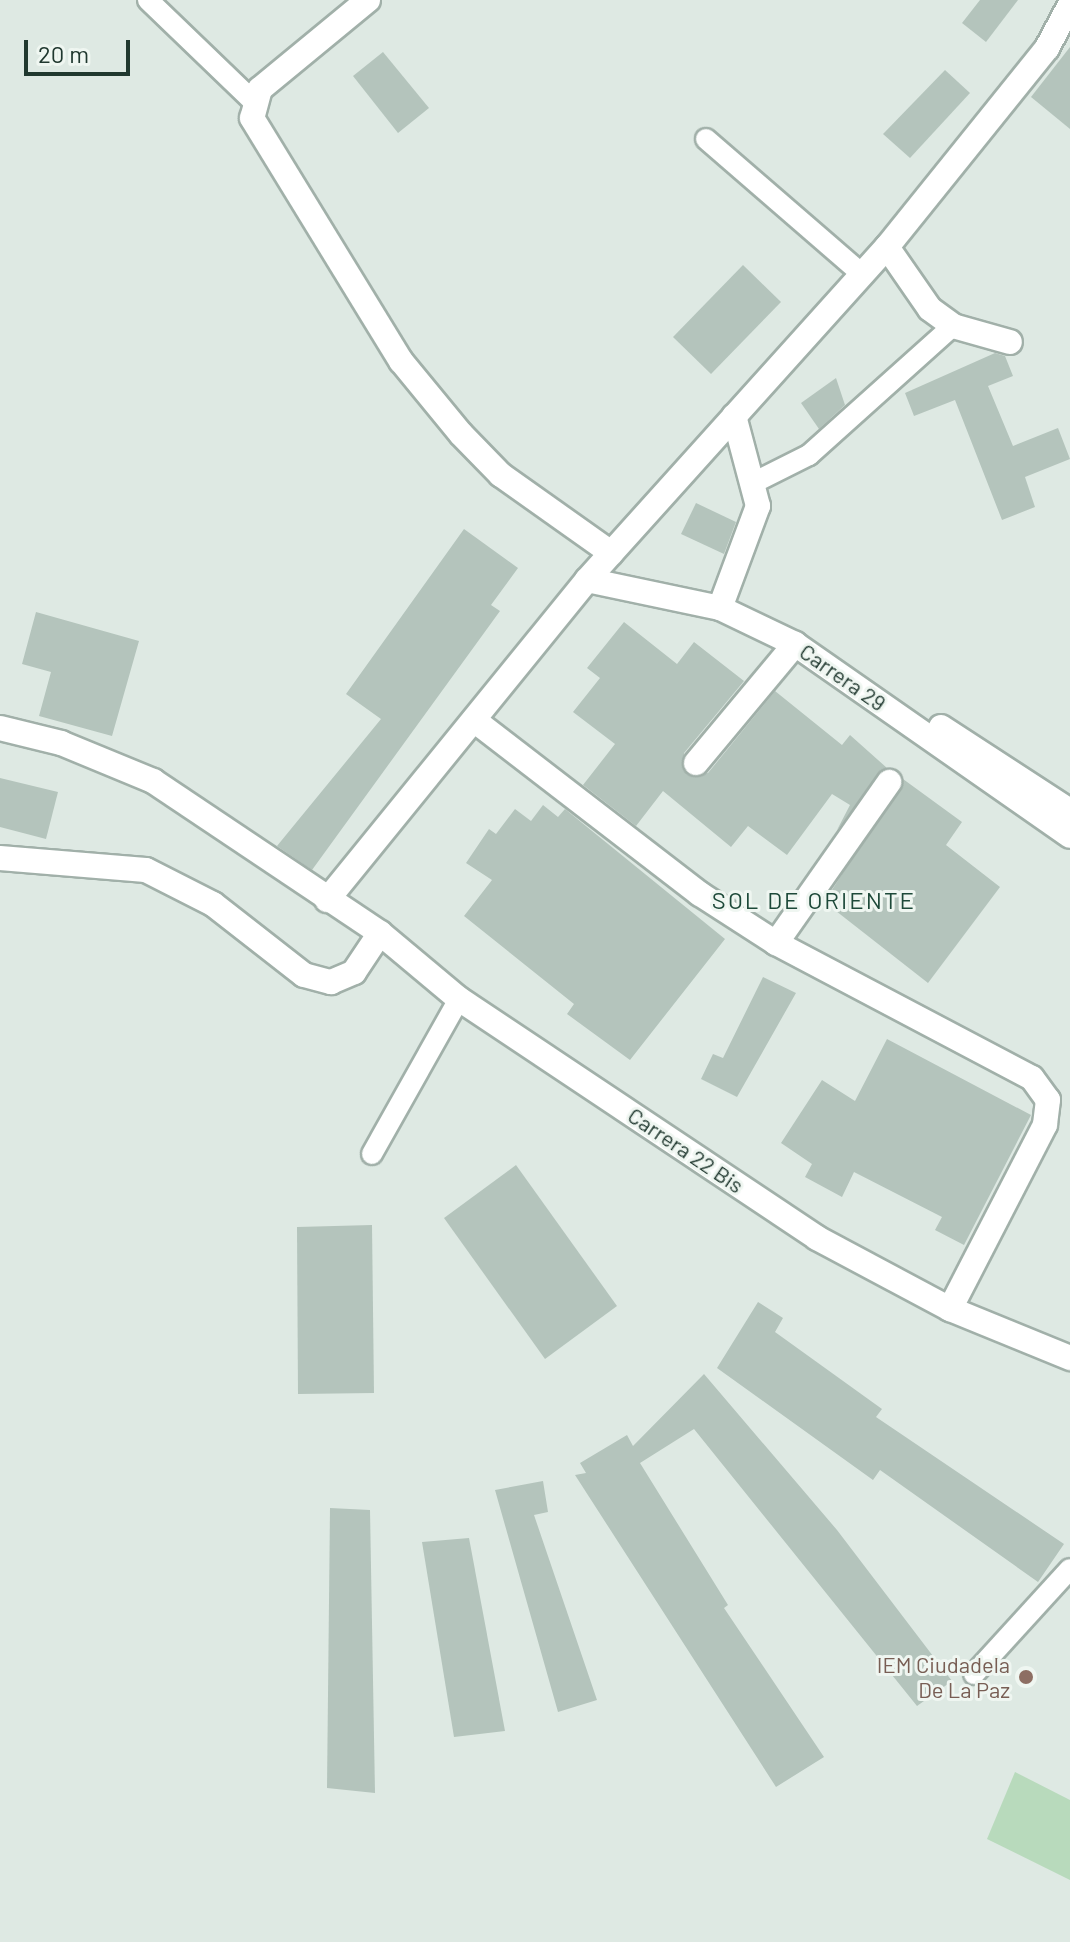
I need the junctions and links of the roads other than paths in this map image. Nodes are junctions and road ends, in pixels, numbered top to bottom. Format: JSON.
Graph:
{"nodes":[{"id":1,"x":148,"y":0,"type":"edge"},
{"id":2,"x":368,"y":0,"type":"edge"},
{"id":3,"x":1070,"y":7,"type":"edge"},
{"id":4,"x":253,"y":101,"type":"junction"},
{"id":5,"x":706,"y":139,"type":"dead end"},
{"id":6,"x":887,"y":247,"type":"junction"},
{"id":7,"x":862,"y":274,"type":"junction"},
{"id":8,"x":953,"y":326,"type":"junction"},
{"id":9,"x":1010,"y":342,"type":"dead end"},
{"id":10,"x":734,"y":416,"type":"junction"},
{"id":11,"x":757,"y":481,"type":"junction"},
{"id":12,"x":599,"y":567,"type":"junction"},
{"id":13,"x":722,"y":603,"type":"junction"},
{"id":14,"x":795,"y":644,"type":"junction"},
{"id":15,"x":474,"y":720,"type":"junction"},
{"id":16,"x":0,"y":728,"type":"edge"},
{"id":17,"x":696,"y":763,"type":"dead end"},
{"id":18,"x":889,"y":782,"type":"dead end"},
{"id":19,"x":1070,"y":811,"type":"edge"},
{"id":20,"x":1070,"y":836,"type":"edge"},
{"id":21,"x":0,"y":858,"type":"edge"},
{"id":22,"x":327,"y":900,"type":"junction"},
{"id":23,"x":380,"y":933,"type":"junction"},
{"id":24,"x":776,"y":943,"type":"junction"},
{"id":25,"x":459,"y":999,"type":"junction"},
{"id":26,"x":372,"y":1154,"type":"dead end"},
{"id":27,"x":950,"y":1309,"type":"junction"},
{"id":28,"x":1070,"y":1358,"type":"edge"},
{"id":29,"x":1070,"y":1569,"type":"edge"},
{"id":30,"x":974,"y":1674,"type":"dead end"}],
"edges":[{"from":1,"to":4,"type":"lane"},
{"from":2,"to":4,"type":"street"},
{"from":3,"to":6,"type":"street"},
{"from":4,"to":12,"type":"street"},
{"from":5,"to":7,"type":"lane"},
{"from":6,"to":7,"type":"street"},
{"from":6,"to":8,"type":"street"},
{"from":7,"to":10,"type":"street"},
{"from":8,"to":9,"type":"street"},
{"from":8,"to":11,"type":"lane"},
{"from":10,"to":11,"type":"street"},
{"from":10,"to":12,"type":"street"},
{"from":11,"to":13,"type":"street"},
{"from":12,"to":13,"type":"street","name":"Carrera 29"},
{"from":12,"to":15,"type":"street"},
{"from":13,"to":14,"type":"street","name":"Carrera 29"},
{"from":13,"to":19,"type":"street","name":"Carrera 29"},
{"from":14,"to":17,"type":"street"},
{"from":14,"to":20,"type":"street","name":"Carrera 29"},
{"from":15,"to":22,"type":"street"},
{"from":15,"to":24,"type":"street"},
{"from":16,"to":22,"type":"street","name":"Carrera 22 Bis"},
{"from":18,"to":24,"type":"street"},
{"from":21,"to":23,"type":"street"},
{"from":22,"to":23,"type":"street","name":"Carrera 22 Bis"},
{"from":23,"to":25,"type":"street","name":"Carrera 22 Bis"},
{"from":24,"to":27,"type":"street"},
{"from":25,"to":26,"type":"lane"},
{"from":25,"to":27,"type":"street","name":"Carrera 22 Bis"},
{"from":27,"to":28,"type":"street","name":"Carrera 22 Bis"},
{"from":29,"to":30,"type":"lane"}]}
